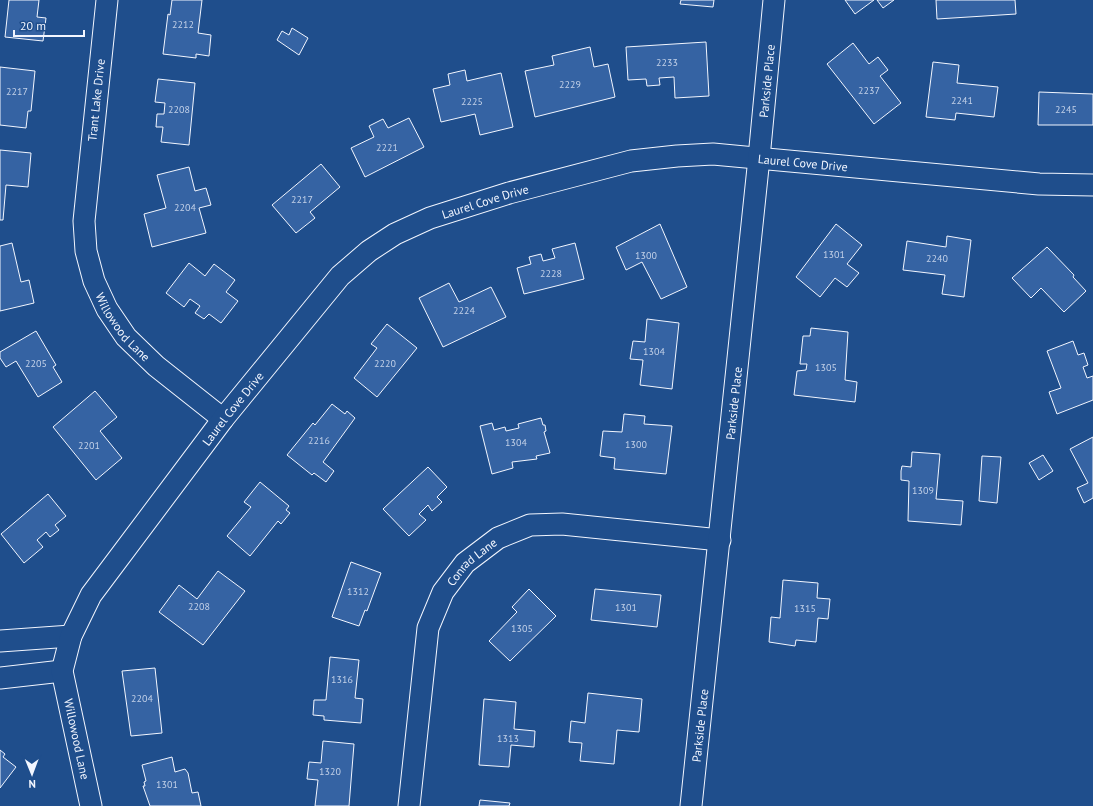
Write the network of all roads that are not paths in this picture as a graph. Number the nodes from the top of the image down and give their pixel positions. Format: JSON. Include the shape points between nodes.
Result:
{"nodes":[{"id":1,"x":106,"y":0,"type":"edge"},
{"id":2,"x":774,"y":0,"type":"edge"},
{"id":3,"x":759,"y":158,"type":"junction"},
{"id":4,"x":1093,"y":185,"type":"edge"},
{"id":5,"x":86,"y":200,"type":"joint"},
{"id":6,"x":223,"y":419,"type":"junction"},
{"id":7,"x":720,"y":540,"type":"junction"},
{"id":8,"x":71,"y":636,"type":"junction"},
{"id":9,"x":0,"y":641,"type":"edge"},
{"id":10,"x":62,"y":672,"type":"junction"},
{"id":11,"x":0,"y":678,"type":"edge"},
{"id":12,"x":91,"y":806,"type":"edge"},
{"id":13,"x":409,"y":806,"type":"edge"},
{"id":14,"x":691,"y":806,"type":"edge"}],
"edges":[{"from":1,"to":5,"type":"street","name":"Trant Lake Drive"},
{"from":2,"to":3,"type":"street","name":"Parkside Place"},
{"from":3,"to":4,"type":"street","name":"Laurel Cove Drive","via":[[1039,184]]},
{"from":3,"to":6,"type":"street","name":"Laurel Cove Drive","via":[[713,154],[631,161],[509,193],[430,218],[395,234],[369,251],[340,276]]},
{"from":3,"to":7,"type":"street","name":"Parkside Place"},
{"from":5,"to":6,"type":"street","name":"Willowood Lane","via":[[86,252],[94,281],[107,309],[126,337],[156,366]]},
{"from":6,"to":8,"type":"street","name":"Laurel Cove Drive","via":[[91,595]]},
{"from":7,"to":13,"type":"street","name":"Conrad Lane","via":[[562,524],[530,525],[498,538],[465,563],[442,592],[428,628]]},
{"from":7,"to":14,"type":"street","name":"Parkside Place"},
{"from":8,"to":9,"type":"street"},
{"from":8,"to":10,"type":"street","name":"Laurel Cove Drive"},
{"from":10,"to":11,"type":"street"},
{"from":10,"to":12,"type":"street","name":"Willowood Lane"}]}
